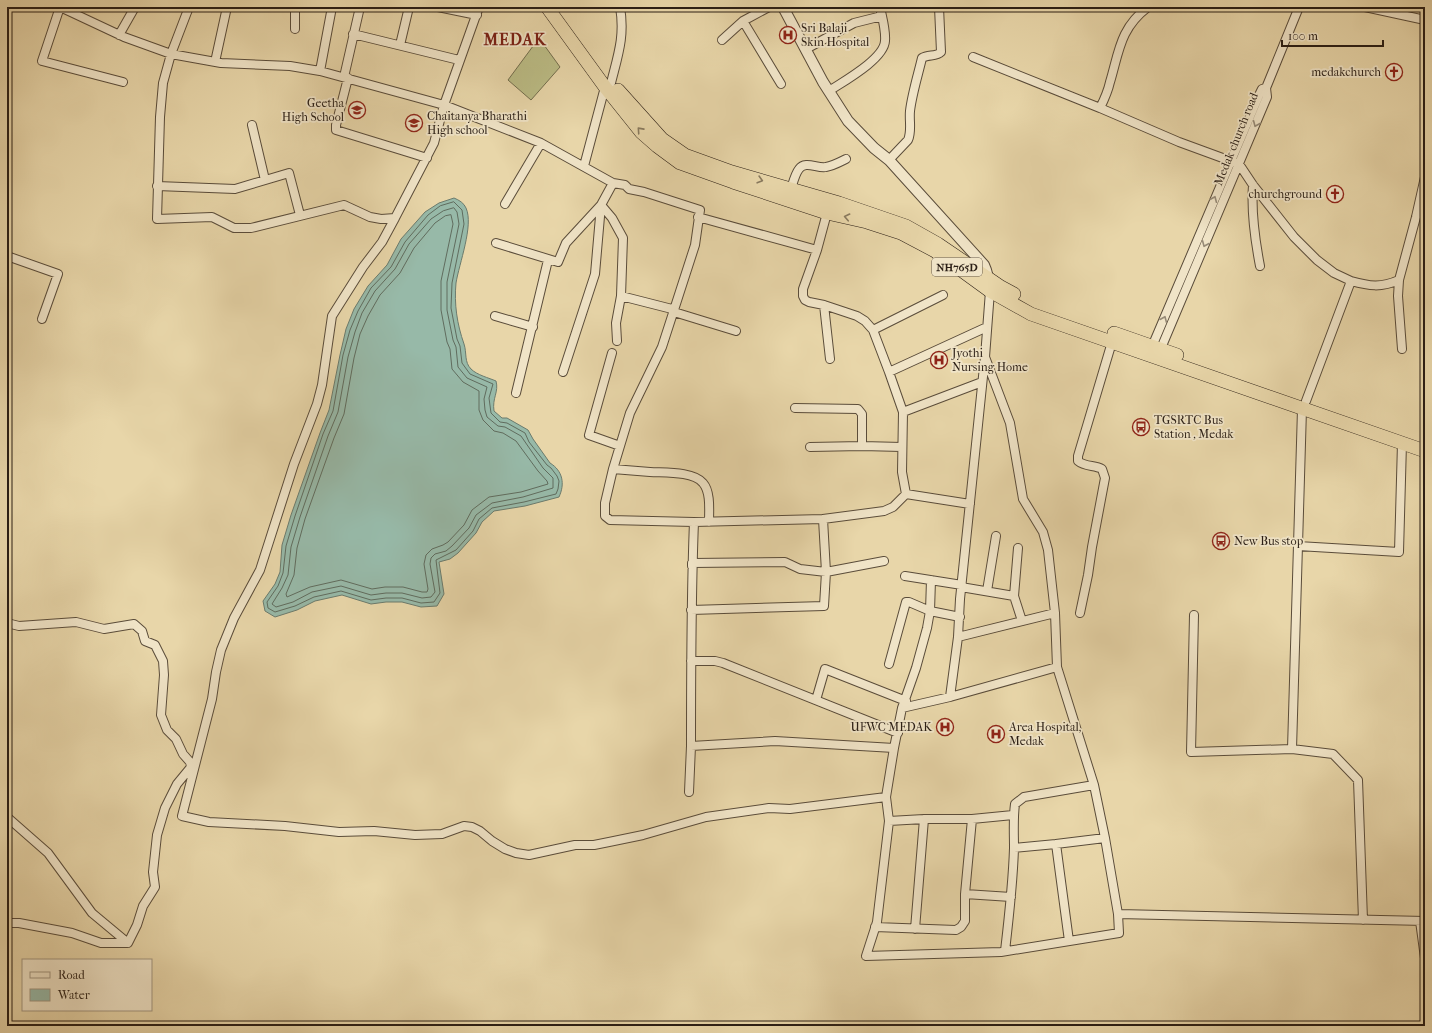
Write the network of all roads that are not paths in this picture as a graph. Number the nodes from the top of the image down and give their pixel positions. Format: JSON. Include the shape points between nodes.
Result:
{"nodes":[{"id":1,"x":60,"y":7,"type":"edge"},
{"id":2,"x":134,"y":7,"type":"edge"},
{"id":3,"x":189,"y":7,"type":"edge"},
{"id":4,"x":227,"y":7,"type":"edge"},
{"id":5,"x":295,"y":7,"type":"edge"},
{"id":6,"x":332,"y":7,"type":"edge"},
{"id":7,"x":360,"y":7,"type":"edge"},
{"id":8,"x":409,"y":7,"type":"edge"},
{"id":9,"x":438,"y":7,"type":"edge"},
{"id":10,"x":547,"y":7,"type":"edge"},
{"id":11,"x":556,"y":7,"type":"edge"},
{"id":12,"x":620,"y":7,"type":"edge"},
{"id":13,"x":769,"y":7,"type":"edge"},
{"id":14,"x":783,"y":7,"type":"edge"},
{"id":15,"x":880,"y":7,"type":"edge"},
{"id":16,"x":938,"y":7,"type":"edge"},
{"id":17,"x":1148,"y":7,"type":"edge"},
{"id":18,"x":1299,"y":7,"type":"edge"},
{"id":19,"x":1365,"y":7,"type":"edge"},
{"id":20,"x":478,"y":11,"type":"edge"},
{"id":21,"x":882,"y":16,"type":"junction"},
{"id":22,"x":743,"y":20,"type":"junction"},
{"id":23,"x":1425,"y":20,"type":"edge"},
{"id":24,"x":295,"y":29,"type":"dead end"},
{"id":25,"x":354,"y":34,"type":"junction"},
{"id":26,"x":119,"y":35,"type":"junction"},
{"id":27,"x":722,"y":40,"type":"dead end"},
{"id":28,"x":400,"y":45,"type":"junction"},
{"id":29,"x":806,"y":49,"type":"junction"},
{"id":30,"x":171,"y":54,"type":"junction"},
{"id":31,"x":973,"y":57,"type":"dead end"},
{"id":32,"x":459,"y":60,"type":"junction"},
{"id":33,"x":216,"y":62,"type":"junction"},
{"id":34,"x":320,"y":71,"type":"junction"},
{"id":35,"x":346,"y":78,"type":"junction"},
{"id":36,"x":123,"y":82,"type":"dead end"},
{"id":37,"x":781,"y":84,"type":"dead end"},
{"id":38,"x":608,"y":85,"type":"junction"},
{"id":39,"x":1266,"y":88,"type":"junction"},
{"id":40,"x":829,"y":91,"type":"junction"},
{"id":41,"x":444,"y":105,"type":"junction"},
{"id":42,"x":1100,"y":108,"type":"junction"},
{"id":43,"x":252,"y":124,"type":"dead end"},
{"id":44,"x":542,"y":143,"type":"junction"},
{"id":45,"x":427,"y":158,"type":"junction"},
{"id":46,"x":846,"y":159,"type":"dead end"},
{"id":47,"x":888,"y":160,"type":"junction"},
{"id":48,"x":1231,"y":160,"type":"junction"},
{"id":49,"x":1239,"y":164,"type":"junction"},
{"id":50,"x":584,"y":166,"type":"junction"},
{"id":51,"x":1425,"y":177,"type":"edge"},
{"id":52,"x":265,"y":180,"type":"junction"},
{"id":53,"x":614,"y":183,"type":"junction"},
{"id":54,"x":1253,"y":185,"type":"junction"},
{"id":55,"x":157,"y":186,"type":"junction"},
{"id":56,"x":791,"y":189,"type":"junction"},
{"id":57,"x":505,"y":204,"type":"dead end"},
{"id":58,"x":602,"y":205,"type":"junction"},
{"id":59,"x":827,"y":213,"type":"junction"},
{"id":60,"x":300,"y":215,"type":"junction"},
{"id":61,"x":698,"y":217,"type":"junction"},
{"id":62,"x":395,"y":218,"type":"junction"},
{"id":63,"x":496,"y":243,"type":"dead end"},
{"id":64,"x":817,"y":250,"type":"junction"},
{"id":65,"x":7,"y":256,"type":"edge"},
{"id":66,"x":548,"y":260,"type":"junction"},
{"id":67,"x":1260,"y":266,"type":"dead end"},
{"id":68,"x":1399,"y":280,"type":"junction"},
{"id":69,"x":1351,"y":281,"type":"junction"},
{"id":70,"x":989,"y":284,"type":"junction"},
{"id":71,"x":943,"y":295,"type":"dead end"},
{"id":72,"x":621,"y":296,"type":"junction"},
{"id":73,"x":824,"y":305,"type":"junction"},
{"id":74,"x":674,"y":312,"type":"junction"},
{"id":75,"x":495,"y":316,"type":"dead end"},
{"id":76,"x":42,"y":319,"type":"dead end"},
{"id":77,"x":532,"y":327,"type":"junction"},
{"id":78,"x":987,"y":327,"type":"junction"},
{"id":79,"x":873,"y":330,"type":"junction"},
{"id":80,"x":736,"y":331,"type":"dead end"},
{"id":81,"x":617,"y":341,"type":"dead end"},
{"id":82,"x":1112,"y":342,"type":"junction"},
{"id":83,"x":1402,"y":349,"type":"dead end"},
{"id":84,"x":1155,"y":352,"type":"junction"},
{"id":85,"x":612,"y":353,"type":"dead end"},
{"id":86,"x":985,"y":357,"type":"junction"},
{"id":87,"x":830,"y":359,"type":"dead end"},
{"id":88,"x":563,"y":372,"type":"dead end"},
{"id":89,"x":889,"y":372,"type":"junction"},
{"id":90,"x":982,"y":382,"type":"junction"},
{"id":91,"x":516,"y":394,"type":"dead end"},
{"id":92,"x":1304,"y":405,"type":"junction"},
{"id":93,"x":795,"y":408,"type":"dead end"},
{"id":94,"x":903,"y":412,"type":"junction"},
{"id":95,"x":1425,"y":441,"type":"edge"},
{"id":96,"x":1402,"y":443,"type":"junction"},
{"id":97,"x":620,"y":446,"type":"junction"},
{"id":98,"x":862,"y":446,"type":"junction"},
{"id":99,"x":810,"y":447,"type":"dead end"},
{"id":100,"x":902,"y":447,"type":"junction"},
{"id":101,"x":1425,"y":450,"type":"edge"},
{"id":102,"x":613,"y":469,"type":"junction"},
{"id":103,"x":906,"y":494,"type":"junction"},
{"id":104,"x":970,"y":504,"type":"junction"},
{"id":105,"x":823,"y":519,"type":"junction"},
{"id":106,"x":694,"y":522,"type":"junction"},
{"id":107,"x":709,"y":522,"type":"junction"},
{"id":108,"x":996,"y":536,"type":"dead end"},
{"id":109,"x":1298,"y":546,"type":"junction"},
{"id":110,"x":1018,"y":548,"type":"dead end"},
{"id":111,"x":884,"y":561,"type":"dead end"},
{"id":112,"x":692,"y":566,"type":"junction"},
{"id":113,"x":826,"y":572,"type":"junction"},
{"id":114,"x":905,"y":576,"type":"dead end"},
{"id":115,"x":931,"y":580,"type":"junction"},
{"id":116,"x":961,"y":586,"type":"junction"},
{"id":117,"x":987,"y":591,"type":"junction"},
{"id":118,"x":1014,"y":596,"type":"junction"},
{"id":119,"x":691,"y":610,"type":"junction"},
{"id":120,"x":930,"y":611,"type":"junction"},
{"id":121,"x":1055,"y":613,"type":"junction"},
{"id":122,"x":1080,"y":613,"type":"dead end"},
{"id":123,"x":1194,"y":615,"type":"dead end"},
{"id":124,"x":960,"y":617,"type":"junction"},
{"id":125,"x":1022,"y":621,"type":"junction"},
{"id":126,"x":7,"y":623,"type":"edge"},
{"id":127,"x":958,"y":637,"type":"junction"},
{"id":128,"x":691,"y":661,"type":"junction"},
{"id":129,"x":889,"y":664,"type":"dead end"},
{"id":130,"x":1057,"y":667,"type":"junction"},
{"id":131,"x":950,"y":697,"type":"junction"},
{"id":132,"x":816,"y":700,"type":"junction"},
{"id":133,"x":904,"y":705,"type":"junction"},
{"id":134,"x":898,"y":733,"type":"junction"},
{"id":135,"x":691,"y":746,"type":"junction"},
{"id":136,"x":894,"y":748,"type":"junction"},
{"id":137,"x":1292,"y":749,"type":"junction"},
{"id":138,"x":1094,"y":785,"type":"junction"},
{"id":139,"x":689,"y":792,"type":"dead end"},
{"id":140,"x":886,"y":797,"type":"junction"},
{"id":141,"x":1013,"y":815,"type":"junction"},
{"id":142,"x":7,"y":817,"type":"edge"},
{"id":143,"x":924,"y":819,"type":"junction"},
{"id":144,"x":972,"y":819,"type":"junction"},
{"id":145,"x":889,"y":821,"type":"junction"},
{"id":146,"x":1106,"y":838,"type":"junction"},
{"id":147,"x":1056,"y":844,"type":"junction"},
{"id":148,"x":1014,"y":848,"type":"junction"},
{"id":149,"x":965,"y":894,"type":"junction"},
{"id":150,"x":1011,"y":897,"type":"junction"},
{"id":151,"x":1118,"y":914,"type":"junction"},
{"id":152,"x":1363,"y":920,"type":"junction"},
{"id":153,"x":1422,"y":921,"type":"edge"},
{"id":154,"x":7,"y":923,"type":"edge"},
{"id":155,"x":875,"y":927,"type":"junction"},
{"id":156,"x":915,"y":929,"type":"junction"},
{"id":157,"x":1069,"y":941,"type":"junction"},
{"id":158,"x":128,"y":943,"type":"junction"},
{"id":159,"x":1005,"y":951,"type":"junction"},
{"id":160,"x":1425,"y":958,"type":"edge"}],
"edges":[{"from":1,"to":26,"type":"street"},
{"from":1,"to":36,"type":"street","via":[[42,61]]},
{"from":2,"to":26,"type":"street"},
{"from":3,"to":30,"type":"street"},
{"from":4,"to":33,"type":"street"},
{"from":5,"to":24,"type":"street"},
{"from":6,"to":34,"type":"street"},
{"from":7,"to":25,"type":"street"},
{"from":8,"to":28,"type":"street"},
{"from":9,"to":20,"type":"street"},
{"from":10,"to":38,"type":"highway","number":"NH765D"},
{"from":11,"to":38,"type":"highway","number":"NH765D"},
{"from":12,"to":38,"type":"street","via":[[622,33]]},
{"from":13,"to":22,"type":"street"},
{"from":14,"to":29,"type":"street"},
{"from":15,"to":21,"type":"street"},
{"from":16,"to":47,"type":"street","via":[[941,52],[922,58],[910,112],[908,140]]},
{"from":17,"to":42,"type":"street","via":[[1138,14],[1123,37],[1110,84]]},
{"from":18,"to":39,"type":"street"},
{"from":19,"to":23,"type":"street"},
{"from":20,"to":32,"type":"street"},
{"from":21,"to":29,"type":"street","via":[[854,23]]},
{"from":21,"to":40,"type":"street","via":[[885,41],[881,53]]},
{"from":22,"to":27,"type":"street"},
{"from":22,"to":37,"type":"street"},
{"from":25,"to":28,"type":"street"},
{"from":25,"to":35,"type":"street"},
{"from":26,"to":30,"type":"street"},
{"from":28,"to":32,"type":"street"},
{"from":29,"to":40,"type":"street"},
{"from":30,"to":33,"type":"street"},
{"from":30,"to":55,"type":"street","via":[[163,83]]},
{"from":31,"to":42,"type":"street"},
{"from":32,"to":41,"type":"street"},
{"from":33,"to":34,"type":"street","via":[[290,66]]},
{"from":34,"to":35,"type":"street"},
{"from":35,"to":41,"type":"street"},
{"from":35,"to":45,"type":"street","via":[[336,130]]},
{"from":38,"to":50,"type":"street"},
{"from":38,"to":56,"type":"highway","number":"NH765D","one_way":true,"via":[[662,139],[685,155]]},
{"from":59,"to":38,"type":"highway","number":"NH765D","one_way":true,"via":[[680,163],[641,132]]},
{"from":39,"to":48,"type":"street","name":"Medak church road","via":[[1260,93]]},
{"from":39,"to":49,"type":"street","name":"Medak church road","one_way":true,"via":[[1268,98]]},
{"from":40,"to":47,"type":"street","via":[[848,120]]},
{"from":41,"to":44,"type":"street"},
{"from":41,"to":45,"type":"street","via":[[434,143]]},
{"from":42,"to":48,"type":"street","via":[[1179,142]]},
{"from":43,"to":52,"type":"street"},
{"from":44,"to":50,"type":"street"},
{"from":44,"to":57,"type":"street"},
{"from":45,"to":62,"type":"street"},
{"from":46,"to":56,"type":"street","via":[[824,168],[803,165],[799,168]]},
{"from":47,"to":70,"type":"street","via":[[984,265]]},
{"from":48,"to":49,"type":"street"},
{"from":84,"to":48,"type":"street","name":"Medak church road","one_way":true},
{"from":49,"to":54,"type":"street"},
{"from":49,"to":84,"type":"street","name":"Medak church road","one_way":true},
{"from":50,"to":53,"type":"street"},
{"from":51,"to":68,"type":"street"},
{"from":52,"to":55,"type":"street","via":[[235,189]]},
{"from":52,"to":60,"type":"street","via":[[289,174]]},
{"from":53,"to":58,"type":"street"},
{"from":53,"to":61,"type":"street","via":[[700,210]]},
{"from":54,"to":67,"type":"street","via":[[1252,203]]},
{"from":54,"to":69,"type":"street","via":[[1294,237],[1317,260],[1334,273]]},
{"from":55,"to":60,"type":"street","via":[[157,219],[212,217],[234,228],[252,228]]},
{"from":56,"to":70,"type":"highway","number":"NH765D","via":[[845,205],[922,233]]},
{"from":58,"to":66,"type":"street","via":[[566,243],[558,262]]},
{"from":58,"to":72,"type":"street","via":[[623,238]]},
{"from":58,"to":88,"type":"street","via":[[595,274]]},
{"from":59,"to":64,"type":"street"},
{"from":70,"to":59,"type":"highway","number":"NH765D","one_way":true,"via":[[935,251],[901,234],[867,222]]},
{"from":60,"to":62,"type":"street","via":[[344,205],[370,217]]},
{"from":61,"to":64,"type":"street"},
{"from":61,"to":74,"type":"street","via":[[696,245]]},
{"from":62,"to":140,"type":"street","via":[[382,242],[332,316],[317,404],[294,464],[260,570],[234,618],[221,650],[212,699],[182,816],[209,822],[415,835],[442,834],[464,826],[480,831],[505,849],[530,855],[575,845],[609,842],[706,817]]},
{"from":63,"to":66,"type":"street"},
{"from":64,"to":73,"type":"street","via":[[803,289],[803,296],[809,302]]},
{"from":65,"to":76,"type":"street","via":[[58,274]]},
{"from":66,"to":77,"type":"street"},
{"from":68,"to":69,"type":"street","via":[[1381,286]]},
{"from":68,"to":83,"type":"street"},
{"from":69,"to":92,"type":"street"},
{"from":70,"to":78,"type":"street"},
{"from":70,"to":82,"type":"highway","number":"NH765D","via":[[1031,314]]},
{"from":70,"to":84,"type":"highway","number":"NH765D","via":[[1001,287],[1035,306]]},
{"from":71,"to":79,"type":"street"},
{"from":72,"to":74,"type":"street","via":[[672,309]]},
{"from":72,"to":81,"type":"street","via":[[616,323]]},
{"from":73,"to":79,"type":"street","via":[[856,316]]},
{"from":73,"to":87,"type":"street"},
{"from":74,"to":80,"type":"street"},
{"from":74,"to":97,"type":"street","via":[[661,351],[630,413]]},
{"from":75,"to":77,"type":"street"},
{"from":77,"to":91,"type":"street"},
{"from":78,"to":86,"type":"street"},
{"from":78,"to":89,"type":"street"},
{"from":79,"to":89,"type":"street"},
{"from":82,"to":84,"type":"highway","number":"NH765D"},
{"from":82,"to":122,"type":"street","via":[[1078,456],[1078,461],[1082,464],[1102,469],[1105,478]]},
{"from":84,"to":92,"type":"highway","number":"NH765D"},
{"from":85,"to":97,"type":"street","via":[[589,435]]},
{"from":86,"to":90,"type":"street"},
{"from":86,"to":121,"type":"street","via":[[1010,423],[1023,499],[1046,540]]},
{"from":89,"to":94,"type":"street"},
{"from":90,"to":94,"type":"street"},
{"from":90,"to":104,"type":"street"},
{"from":92,"to":95,"type":"highway","number":"NH765D"},
{"from":92,"to":96,"type":"highway","number":"NH765D"},
{"from":92,"to":109,"type":"street"},
{"from":93,"to":98,"type":"street","via":[[858,409],[862,414]]},
{"from":94,"to":100,"type":"street"},
{"from":96,"to":101,"type":"highway","number":"NH765D"},
{"from":96,"to":109,"type":"street","via":[[1399,552]]},
{"from":97,"to":102,"type":"street"},
{"from":98,"to":99,"type":"street"},
{"from":98,"to":100,"type":"street"},
{"from":100,"to":103,"type":"street","via":[[902,472]]},
{"from":102,"to":106,"type":"street","via":[[605,502],[606,516],[610,520]]},
{"from":102,"to":107,"type":"street","via":[[679,473],[698,479],[704,484],[707,493]]},
{"from":103,"to":104,"type":"street"},
{"from":103,"to":105,"type":"street","via":[[893,507],[884,511]]},
{"from":104,"to":116,"type":"street"},
{"from":105,"to":107,"type":"street"},
{"from":105,"to":113,"type":"street"},
{"from":106,"to":107,"type":"street"},
{"from":106,"to":112,"type":"street"},
{"from":108,"to":117,"type":"street"},
{"from":109,"to":137,"type":"street"},
{"from":110,"to":118,"type":"street"},
{"from":111,"to":113,"type":"street"},
{"from":112,"to":113,"type":"street","via":[[692,563],[785,562],[800,569]]},
{"from":112,"to":119,"type":"street"},
{"from":113,"to":119,"type":"street","via":[[824,606]]},
{"from":114,"to":115,"type":"street"},
{"from":115,"to":116,"type":"street"},
{"from":115,"to":120,"type":"street"},
{"from":116,"to":117,"type":"street"},
{"from":116,"to":124,"type":"street"},
{"from":117,"to":118,"type":"street"},
{"from":118,"to":125,"type":"street"},
{"from":119,"to":128,"type":"street"},
{"from":120,"to":124,"type":"street"},
{"from":120,"to":129,"type":"street","via":[[906,602]]},
{"from":120,"to":133,"type":"street"},
{"from":121,"to":125,"type":"street"},
{"from":121,"to":130,"type":"street"},
{"from":123,"to":137,"type":"street","via":[[1191,752]]},
{"from":124,"to":127,"type":"street"},
{"from":125,"to":127,"type":"street"},
{"from":126,"to":158,"type":"street","via":[[19,626],[76,622],[104,629],[134,624],[142,631],[146,641],[155,645],[163,661],[161,715],[167,730],[176,738],[191,767],[177,784],[165,808],[157,835],[153,872],[155,887],[143,906]]},
{"from":127,"to":131,"type":"street"},
{"from":128,"to":132,"type":"street","via":[[723,663]]},
{"from":128,"to":135,"type":"street"},
{"from":130,"to":131,"type":"street"},
{"from":130,"to":138,"type":"street"},
{"from":131,"to":133,"type":"street"},
{"from":132,"to":133,"type":"street","via":[[825,668]]},
{"from":132,"to":134,"type":"street"},
{"from":133,"to":134,"type":"street"},
{"from":134,"to":136,"type":"street"},
{"from":135,"to":136,"type":"street","via":[[775,741]]},
{"from":135,"to":139,"type":"street"},
{"from":136,"to":140,"type":"street"},
{"from":137,"to":152,"type":"street","via":[[1333,754],[1358,780]]},
{"from":138,"to":141,"type":"street","via":[[1024,797],[1015,804]]},
{"from":138,"to":146,"type":"street"},
{"from":140,"to":145,"type":"street"},
{"from":141,"to":144,"type":"street"},
{"from":141,"to":148,"type":"street"},
{"from":142,"to":158,"type":"street","via":[[48,853],[92,913]]},
{"from":143,"to":144,"type":"street"},
{"from":143,"to":145,"type":"street"},
{"from":143,"to":156,"type":"street"},
{"from":144,"to":149,"type":"street"},
{"from":145,"to":155,"type":"street"},
{"from":146,"to":147,"type":"street"},
{"from":146,"to":151,"type":"street"},
{"from":147,"to":148,"type":"street"},
{"from":147,"to":157,"type":"street"},
{"from":148,"to":150,"type":"street"},
{"from":149,"to":150,"type":"street"},
{"from":149,"to":156,"type":"street","via":[[965,921],[961,927],[956,930]]},
{"from":150,"to":159,"type":"street"},
{"from":151,"to":152,"type":"street"},
{"from":151,"to":157,"type":"street","via":[[1119,933]]},
{"from":152,"to":153,"type":"street"},
{"from":153,"to":160,"type":"street"},
{"from":154,"to":158,"type":"street","via":[[18,922],[101,942]]},
{"from":155,"to":156,"type":"street"},
{"from":155,"to":159,"type":"street","via":[[866,956]]},
{"from":157,"to":159,"type":"street"}]}
